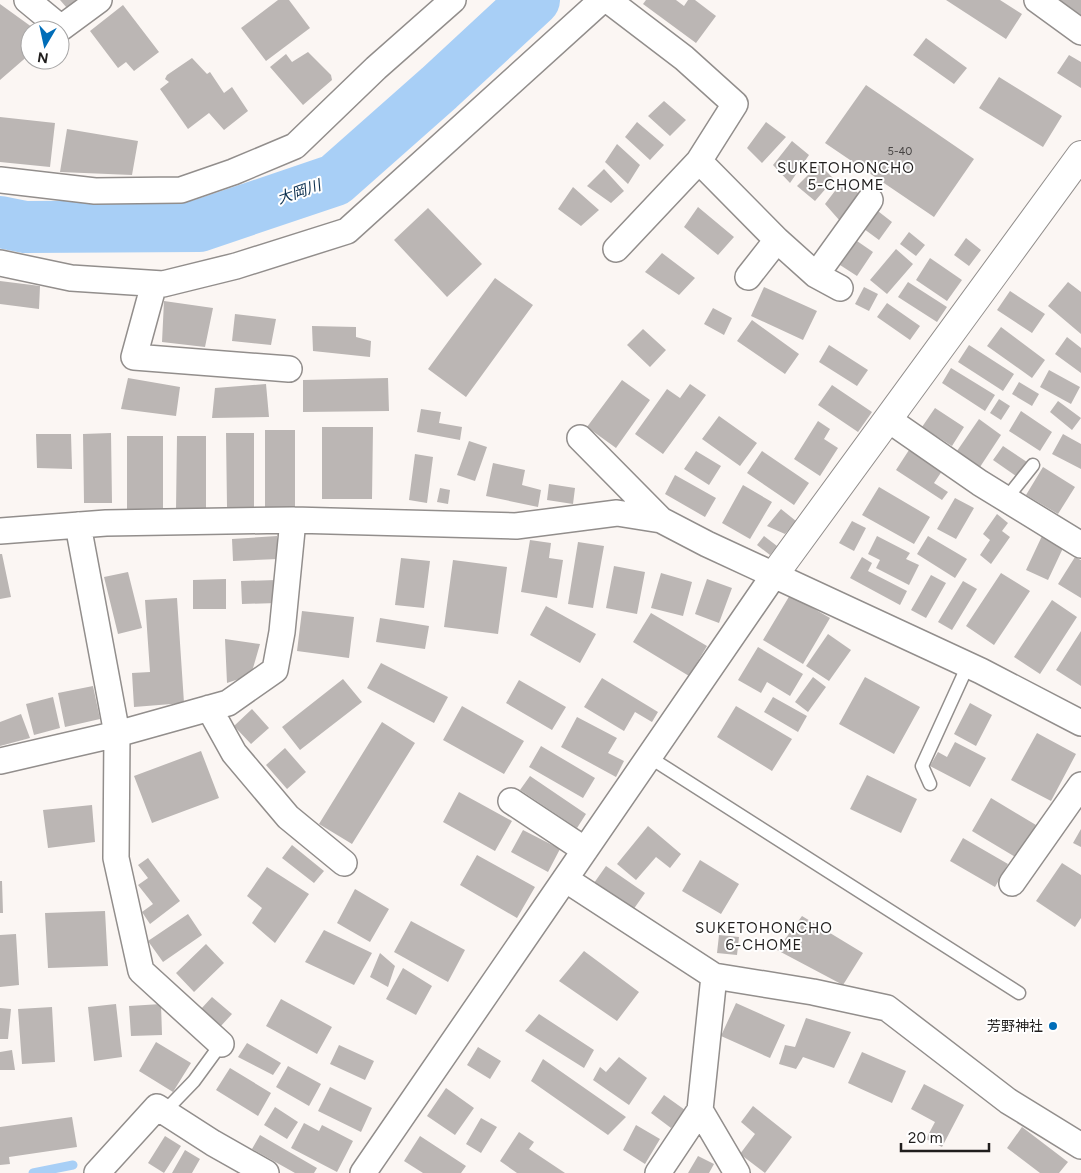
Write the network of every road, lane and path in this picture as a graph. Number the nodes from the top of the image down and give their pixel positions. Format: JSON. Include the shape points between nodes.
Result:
{"nodes":[{"id":1,"x":27,"y":0,"type":"edge"},
{"id":2,"x":99,"y":0,"type":"edge"},
{"id":3,"x":453,"y":0,"type":"edge"},
{"id":4,"x":602,"y":0,"type":"edge"},
{"id":5,"x":608,"y":0,"type":"edge"},
{"id":6,"x":1037,"y":0,"type":"edge"},
{"id":7,"x":1081,"y":32,"type":"edge"},
{"id":8,"x":1081,"y":155,"type":"edge"},
{"id":9,"x":699,"y":161,"type":"junction"},
{"id":10,"x":0,"y":180,"type":"edge"},
{"id":11,"x":870,"y":200,"type":"dead end"},
{"id":12,"x":777,"y":240,"type":"junction"},
{"id":13,"x":616,"y":249,"type":"dead end"},
{"id":14,"x":0,"y":263,"type":"edge"},
{"id":15,"x":816,"y":275,"type":"junction"},
{"id":16,"x":748,"y":277,"type":"dead end"},
{"id":17,"x":154,"y":284,"type":"junction"},
{"id":18,"x":840,"y":288,"type":"dead end"},
{"id":19,"x":289,"y":369,"type":"dead end"},
{"id":20,"x":889,"y":420,"type":"junction"},
{"id":21,"x":580,"y":438,"type":"dead end"},
{"id":22,"x":1034,"y":465,"type":"dead end"},
{"id":23,"x":1006,"y":499,"type":"junction"},
{"id":24,"x":293,"y":520,"type":"junction"},
{"id":25,"x":661,"y":520,"type":"junction"},
{"id":26,"x":78,"y":525,"type":"junction"},
{"id":27,"x":0,"y":531,"type":"edge"},
{"id":28,"x":1081,"y":545,"type":"edge"},
{"id":29,"x":774,"y":575,"type":"junction"},
{"id":30,"x":968,"y":665,"type":"junction"},
{"id":31,"x":209,"y":708,"type":"junction"},
{"id":32,"x":1081,"y":723,"type":"edge"},
{"id":33,"x":116,"y":734,"type":"junction"},
{"id":34,"x":650,"y":757,"type":"junction"},
{"id":35,"x":0,"y":761,"type":"edge"},
{"id":36,"x":930,"y":784,"type":"dead end"},
{"id":37,"x":1081,"y":785,"type":"edge"},
{"id":38,"x":511,"y":801,"type":"dead end"},
{"id":39,"x":585,"y":850,"type":"junction"},
{"id":40,"x":344,"y":863,"type":"dead end"},
{"id":41,"x":565,"y":880,"type":"junction"},
{"id":42,"x":1012,"y":883,"type":"dead end"},
{"id":43,"x":714,"y":976,"type":"junction"},
{"id":44,"x":1019,"y":993,"type":"dead end"},
{"id":45,"x":221,"y":1044,"type":"joint"},
{"id":46,"x":700,"y":1110,"type":"junction"},
{"id":47,"x":165,"y":1111,"type":"junction"},
{"id":48,"x":1081,"y":1146,"type":"edge"},
{"id":49,"x":97,"y":1173,"type":"edge"},
{"id":50,"x":266,"y":1173,"type":"edge"},
{"id":51,"x":363,"y":1173,"type":"edge"},
{"id":52,"x":658,"y":1173,"type":"edge"},
{"id":53,"x":737,"y":1173,"type":"edge"}],
"edges":[{"from":1,"to":2,"type":"street","via":[[61,28]]},
{"from":3,"to":10,"type":"street","via":[[295,146],[233,172],[181,190],[95,191]]},
{"from":4,"to":17,"type":"street","via":[[347,231],[236,266]]},
{"from":5,"to":9,"type":"street","via":[[684,58],[735,104]]},
{"from":6,"to":7,"type":"street"},
{"from":8,"to":20,"type":"street"},
{"from":9,"to":12,"type":"street"},
{"from":9,"to":13,"type":"street"},
{"from":11,"to":15,"type":"street"},
{"from":12,"to":15,"type":"street"},
{"from":12,"to":16,"type":"street"},
{"from":14,"to":17,"type":"street","via":[[71,278]]},
{"from":15,"to":18,"type":"street"},
{"from":17,"to":19,"type":"street","via":[[134,357]]},
{"from":20,"to":23,"type":"street"},
{"from":20,"to":29,"type":"street"},
{"from":21,"to":25,"type":"street"},
{"from":22,"to":23,"type":"lane"},
{"from":23,"to":28,"type":"street"},
{"from":24,"to":25,"type":"street","via":[[516,526],[617,513]]},
{"from":24,"to":26,"type":"street"},
{"from":24,"to":31,"type":"street","via":[[275,670],[228,703]]},
{"from":25,"to":29,"type":"street"},
{"from":26,"to":27,"type":"street"},
{"from":26,"to":33,"type":"street"},
{"from":29,"to":30,"type":"street"},
{"from":29,"to":34,"type":"street"},
{"from":30,"to":32,"type":"street"},
{"from":30,"to":36,"type":"lane","via":[[922,766]]},
{"from":31,"to":33,"type":"street"},
{"from":31,"to":40,"type":"street","via":[[234,753],[288,818]]},
{"from":33,"to":35,"type":"street"},
{"from":33,"to":45,"type":"street","via":[[116,858],[141,971]]},
{"from":34,"to":39,"type":"street"},
{"from":34,"to":44,"type":"lane"},
{"from":37,"to":42,"type":"street"},
{"from":38,"to":39,"type":"street"},
{"from":39,"to":41,"type":"street"},
{"from":41,"to":43,"type":"street"},
{"from":41,"to":51,"type":"street"},
{"from":43,"to":46,"type":"street"},
{"from":43,"to":48,"type":"street","via":[[887,1008],[1008,1101]]},
{"from":45,"to":47,"type":"lane","via":[[194,1081]]},
{"from":46,"to":52,"type":"street"},
{"from":46,"to":53,"type":"street"},
{"from":47,"to":49,"type":"street","via":[[158,1107]]},
{"from":47,"to":50,"type":"street","via":[[213,1144]]}]}
